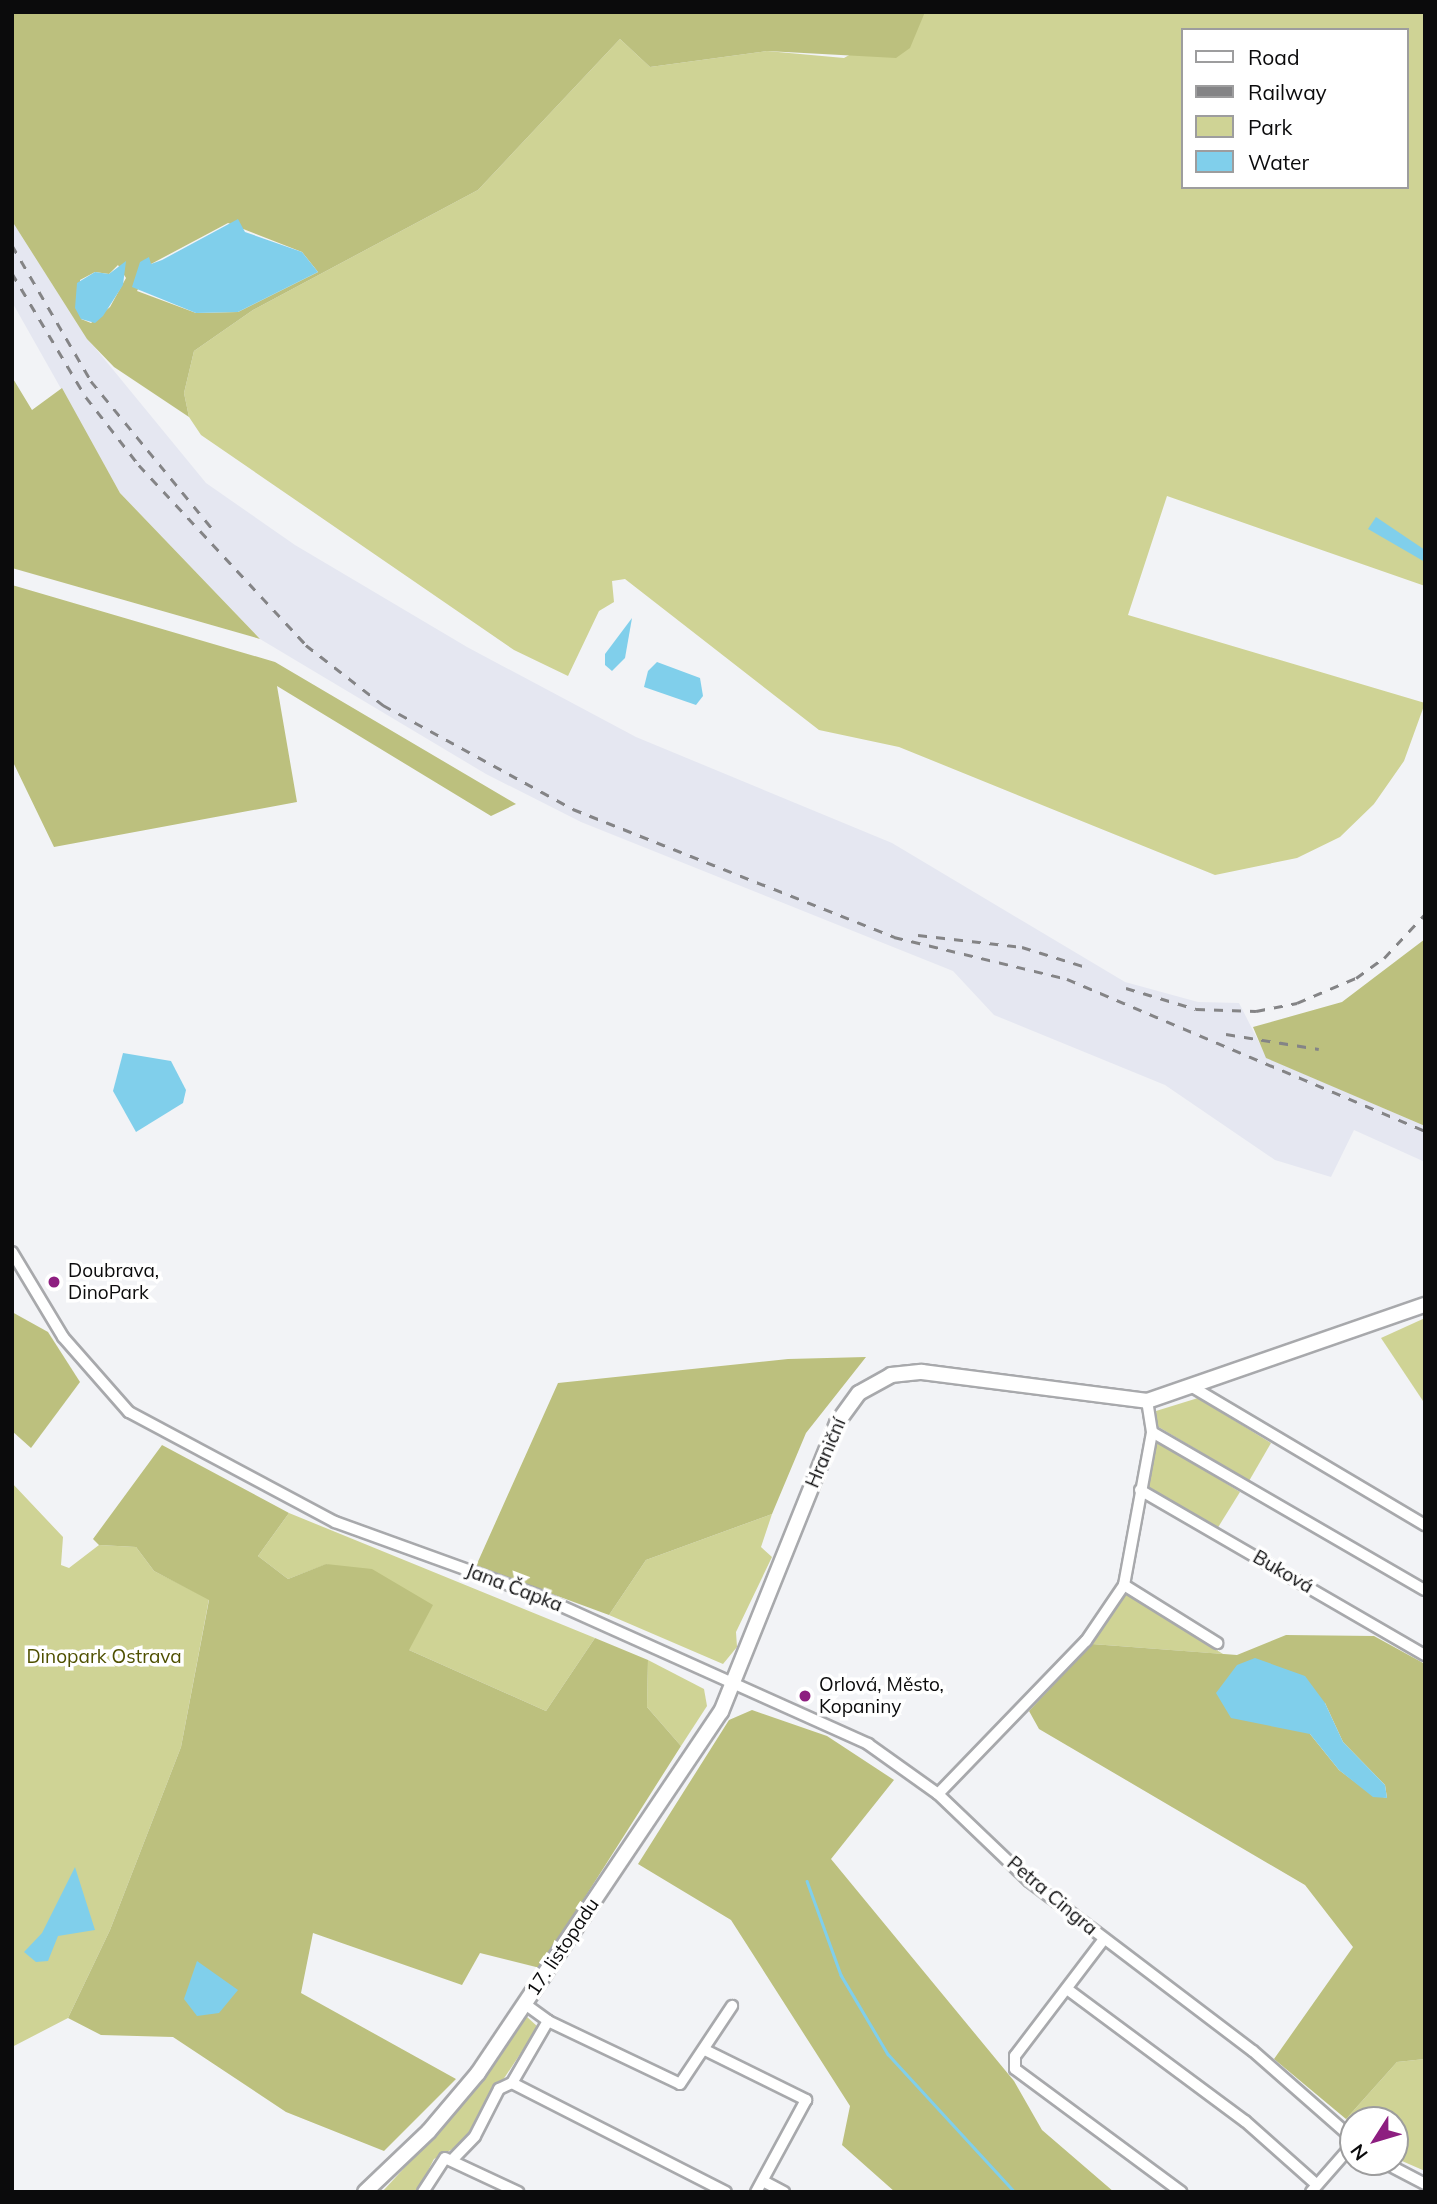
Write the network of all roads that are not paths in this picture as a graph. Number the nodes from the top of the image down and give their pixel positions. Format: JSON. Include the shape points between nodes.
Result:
{"nodes":[{"id":1,"x":12,"y":1252,"type":"edge"},
{"id":2,"x":1425,"y":1305,"type":"edge"},
{"id":3,"x":1194,"y":1388,"type":"junction"},
{"id":4,"x":1147,"y":1401,"type":"junction"},
{"id":5,"x":1152,"y":1432,"type":"junction"},
{"id":6,"x":1140,"y":1490,"type":"junction"},
{"id":7,"x":1425,"y":1525,"type":"edge"},
{"id":8,"x":1124,"y":1585,"type":"junction"},
{"id":9,"x":1425,"y":1590,"type":"edge"},
{"id":10,"x":1217,"y":1643,"type":"dead end"},
{"id":11,"x":1425,"y":1654,"type":"edge"},
{"id":12,"x":735,"y":1681,"type":"junction"},
{"id":13,"x":938,"y":1794,"type":"junction"},
{"id":14,"x":1104,"y":1939,"type":"junction"},
{"id":15,"x":1067,"y":1989,"type":"junction"},
{"id":16,"x":524,"y":2004,"type":"junction"},
{"id":17,"x":732,"y":2006,"type":"dead end"},
{"id":18,"x":548,"y":2021,"type":"junction"},
{"id":19,"x":705,"y":2050,"type":"junction"},
{"id":20,"x":512,"y":2083,"type":"junction"},
{"id":21,"x":1339,"y":2128,"type":"edge"},
{"id":22,"x":454,"y":2158,"type":"junction"},
{"id":23,"x":1339,"y":2158,"type":"edge"},
{"id":24,"x":1409,"y":2176,"type":"edge"},
{"id":25,"x":763,"y":2181,"type":"junction"},
{"id":26,"x":1425,"y":2184,"type":"edge"},
{"id":27,"x":1314,"y":2188,"type":"edge"},
{"id":28,"x":365,"y":2192,"type":"edge"},
{"id":29,"x":423,"y":2192,"type":"edge"},
{"id":30,"x":518,"y":2192,"type":"edge"},
{"id":31,"x":726,"y":2192,"type":"edge"},
{"id":32,"x":756,"y":2192,"type":"edge"},
{"id":33,"x":784,"y":2192,"type":"edge"},
{"id":34,"x":1181,"y":2192,"type":"edge"}],
"edges":[{"from":1,"to":12,"type":"street","name":"Jana Čapka","via":[[64,1337],[129,1412],[335,1522],[539,1596]]},
{"from":2,"to":3,"type":"main road","name":"Hraniční"},
{"from":3,"to":4,"type":"main road","name":"Hraniční"},
{"from":3,"to":7,"type":"street"},
{"from":4,"to":5,"type":"street"},
{"from":4,"to":12,"type":"main road","name":"Hraniční","via":[[922,1372],[891,1375],[868,1386],[837,1423]]},
{"from":5,"to":6,"type":"street"},
{"from":5,"to":9,"type":"street"},
{"from":6,"to":8,"type":"street"},
{"from":6,"to":11,"type":"street","name":"Buková"},
{"from":8,"to":10,"type":"street"},
{"from":8,"to":13,"type":"street","via":[[1086,1641]]},
{"from":12,"to":13,"type":"street","name":"Petra Cingra","via":[[868,1744]]},
{"from":12,"to":16,"type":"main road","name":"17. listopadu","via":[[721,1712]]},
{"from":13,"to":14,"type":"street","name":"Petra Cingra","via":[[1029,1881]]},
{"from":14,"to":15,"type":"street"},
{"from":14,"to":21,"type":"street","name":"Petra Cingra","via":[[1254,2051]]},
{"from":15,"to":27,"type":"street","via":[[1245,2121]]},
{"from":15,"to":34,"type":"street","via":[[1015,2056],[1015,2069]]},
{"from":16,"to":18,"type":"street"},
{"from":16,"to":28,"type":"main road","name":"17. listopadu","via":[[454,2103]]},
{"from":17,"to":19,"type":"street"},
{"from":18,"to":19,"type":"street","via":[[671,2083],[680,2084]]},
{"from":18,"to":20,"type":"street"},
{"from":19,"to":25,"type":"street","via":[[806,2100]]},
{"from":20,"to":22,"type":"street","via":[[499,2089],[475,2136]]},
{"from":20,"to":31,"type":"street"},
{"from":22,"to":29,"type":"street","via":[[437,2165]]},
{"from":22,"to":30,"type":"street"},
{"from":23,"to":27,"type":"street"},
{"from":24,"to":26,"type":"street"},
{"from":25,"to":32,"type":"street"},
{"from":25,"to":33,"type":"street"}]}
